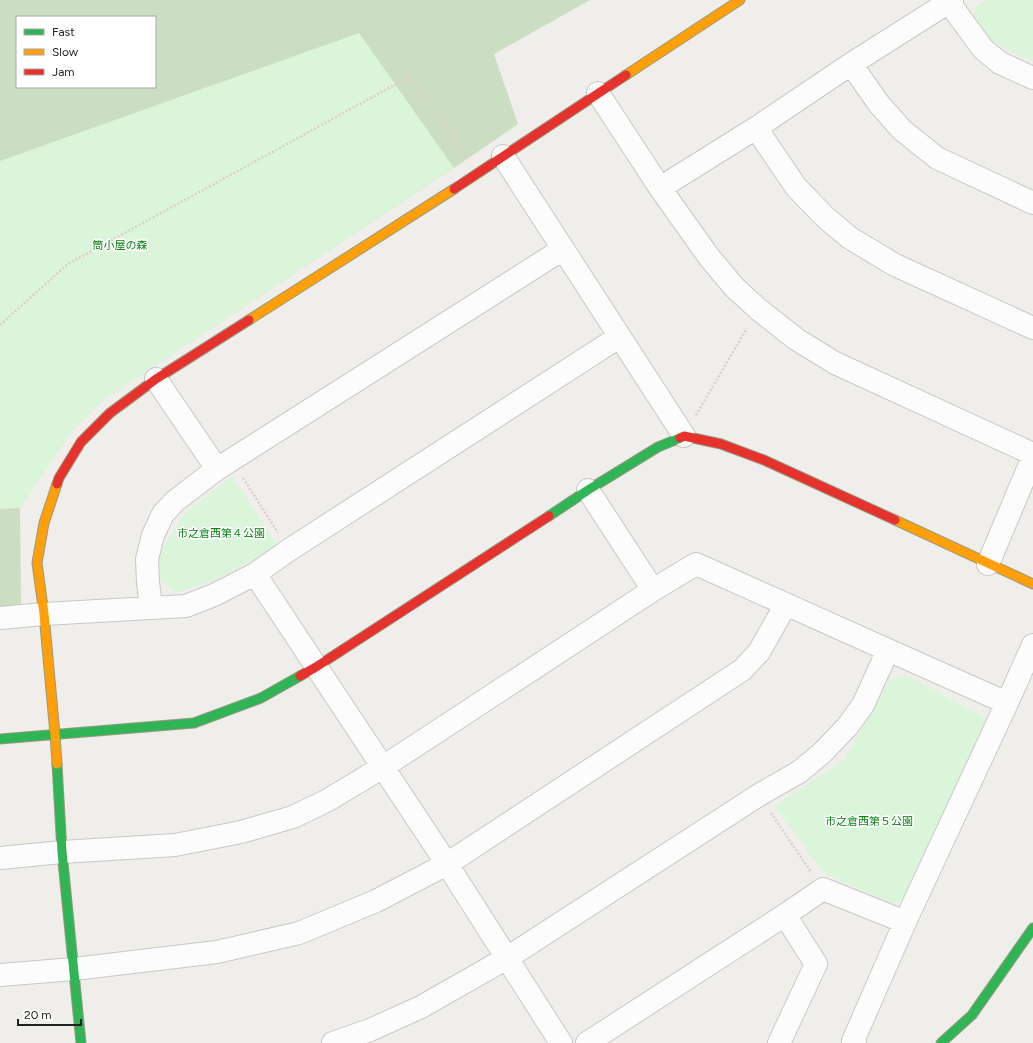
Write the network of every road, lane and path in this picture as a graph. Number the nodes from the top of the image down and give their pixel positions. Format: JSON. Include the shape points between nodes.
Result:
{"nodes":[{"id":1,"x":740,"y":0,"type":"edge"},
{"id":2,"x":949,"y":1,"type":"edge"},
{"id":3,"x":851,"y":64,"type":"junction"},
{"id":4,"x":1033,"y":78,"type":"edge"},
{"id":5,"x":598,"y":93,"type":"junction"},
{"id":6,"x":756,"y":128,"type":"junction"},
{"id":7,"x":503,"y":156,"type":"junction"},
{"id":8,"x":478,"y":173,"type":"junction"},
{"id":9,"x":660,"y":188,"type":"junction"},
{"id":10,"x":1033,"y":203,"type":"edge"},
{"id":11,"x":563,"y":249,"type":"junction"},
{"id":12,"x":758,"y":309,"type":"junction"},
{"id":13,"x":0,"y":325,"type":"edge"},
{"id":14,"x":1033,"y":328,"type":"edge"},
{"id":15,"x":619,"y":337,"type":"junction"},
{"id":16,"x":156,"y":379,"type":"junction"},
{"id":17,"x":684,"y":436,"type":"junction"},
{"id":18,"x":1033,"y":455,"type":"edge"},
{"id":19,"x":224,"y":465,"type":"junction"},
{"id":20,"x":588,"y":490,"type":"junction"},
{"id":21,"x":289,"y":550,"type":"junction"},
{"id":22,"x":988,"y":564,"type":"junction"},
{"id":23,"x":255,"y":574,"type":"junction"},
{"id":24,"x":1033,"y":584,"type":"edge"},
{"id":25,"x":653,"y":590,"type":"junction"},
{"id":26,"x":786,"y":604,"type":"junction"},
{"id":27,"x":151,"y":607,"type":"junction"},
{"id":28,"x":44,"y":614,"type":"junction"},
{"id":29,"x":0,"y":618,"type":"edge"},
{"id":30,"x":1033,"y":645,"type":"edge"},
{"id":31,"x":888,"y":650,"type":"junction"},
{"id":32,"x":316,"y":667,"type":"junction"},
{"id":33,"x":1007,"y":703,"type":"junction"},
{"id":34,"x":55,"y":734,"type":"junction"},
{"id":35,"x":0,"y":739,"type":"edge"},
{"id":36,"x":383,"y":767,"type":"junction"},
{"id":37,"x":759,"y":794,"type":"junction"},
{"id":38,"x":62,"y":852,"type":"junction"},
{"id":39,"x":0,"y":858,"type":"edge"},
{"id":40,"x":447,"y":864,"type":"junction"},
{"id":41,"x":823,"y":889,"type":"junction"},
{"id":42,"x":785,"y":915,"type":"junction"},
{"id":43,"x":905,"y":922,"type":"junction"},
{"id":44,"x":1033,"y":928,"type":"edge"},
{"id":45,"x":507,"y":958,"type":"junction"},
{"id":46,"x":74,"y":969,"type":"junction"},
{"id":47,"x":0,"y":975,"type":"edge"},
{"id":48,"x":81,"y":1043,"type":"edge"},
{"id":49,"x":333,"y":1043,"type":"edge"},
{"id":50,"x":561,"y":1043,"type":"edge"},
{"id":51,"x":587,"y":1043,"type":"edge"},
{"id":52,"x":779,"y":1043,"type":"edge"},
{"id":53,"x":855,"y":1043,"type":"edge"},
{"id":54,"x":940,"y":1043,"type":"edge"}],
"edges":[{"from":1,"to":5,"type":"street"},
{"from":2,"to":3,"type":"street"},
{"from":2,"to":4,"type":"street","via":[[983,49],[1000,63]]},
{"from":3,"to":6,"type":"street"},
{"from":3,"to":10,"type":"street","via":[[878,104],[902,130],[937,158]]},
{"from":5,"to":7,"type":"street"},
{"from":5,"to":9,"type":"street"},
{"from":6,"to":9,"type":"street"},
{"from":6,"to":14,"type":"street","via":[[796,187],[850,238],[896,265]]},
{"from":7,"to":8,"type":"street"},
{"from":7,"to":11,"type":"street"},
{"from":8,"to":13,"type":"path","via":[[409,77],[68,264]]},
{"from":8,"to":16,"type":"street"},
{"from":9,"to":12,"type":"street","via":[[709,258],[735,288]]},
{"from":11,"to":15,"type":"street"},
{"from":11,"to":19,"type":"street"},
{"from":12,"to":17,"type":"path"},
{"from":12,"to":18,"type":"street","via":[[796,339],[835,363]]},
{"from":15,"to":17,"type":"street"},
{"from":15,"to":21,"type":"street"},
{"from":16,"to":19,"type":"street"},
{"from":16,"to":28,"type":"street","via":[[110,413],[81,442],[59,478],[44,523],[37,564]]},
{"from":17,"to":20,"type":"street","via":[[658,447]]},
{"from":17,"to":22,"type":"street","via":[[721,444],[764,460]]},
{"from":18,"to":22,"type":"street"},
{"from":19,"to":21,"type":"path"},
{"from":19,"to":27,"type":"street","via":[[175,501],[163,514],[153,535],[147,559]]},
{"from":20,"to":25,"type":"street"},
{"from":20,"to":32,"type":"street"},
{"from":21,"to":23,"type":"street"},
{"from":22,"to":24,"type":"street"},
{"from":23,"to":27,"type":"street","via":[[186,606]]},
{"from":23,"to":32,"type":"street"},
{"from":25,"to":26,"type":"street","via":[[696,564]]},
{"from":25,"to":36,"type":"street"},
{"from":26,"to":31,"type":"street"},
{"from":26,"to":40,"type":"street","via":[[759,652],[742,670]]},
{"from":27,"to":28,"type":"street"},
{"from":28,"to":29,"type":"street"},
{"from":28,"to":34,"type":"street"},
{"from":30,"to":33,"type":"street"},
{"from":31,"to":33,"type":"street"},
{"from":31,"to":37,"type":"street","via":[[863,705],[847,727],[799,772]]},
{"from":32,"to":34,"type":"street","via":[[261,698],[194,722]]},
{"from":32,"to":36,"type":"street"},
{"from":33,"to":43,"type":"street"},
{"from":34,"to":35,"type":"street"},
{"from":34,"to":38,"type":"street"},
{"from":36,"to":38,"type":"street","via":[[328,800],[293,817],[241,832],[175,845]]},
{"from":36,"to":40,"type":"street"},
{"from":37,"to":41,"type":"path"},
{"from":37,"to":45,"type":"street"},
{"from":38,"to":39,"type":"street"},
{"from":38,"to":46,"type":"street"},
{"from":40,"to":45,"type":"street"},
{"from":40,"to":46,"type":"street","via":[[376,901],[299,933],[216,952]]},
{"from":41,"to":42,"type":"street"},
{"from":41,"to":43,"type":"street"},
{"from":42,"to":51,"type":"street"},
{"from":42,"to":52,"type":"street","via":[[816,964]]},
{"from":43,"to":53,"type":"street","via":[[853,1041]]},
{"from":44,"to":54,"type":"street","via":[[972,1015]]},
{"from":45,"to":49,"type":"street","via":[[421,1007]]},
{"from":45,"to":50,"type":"street"},
{"from":46,"to":47,"type":"street"},
{"from":46,"to":48,"type":"street"}]}
